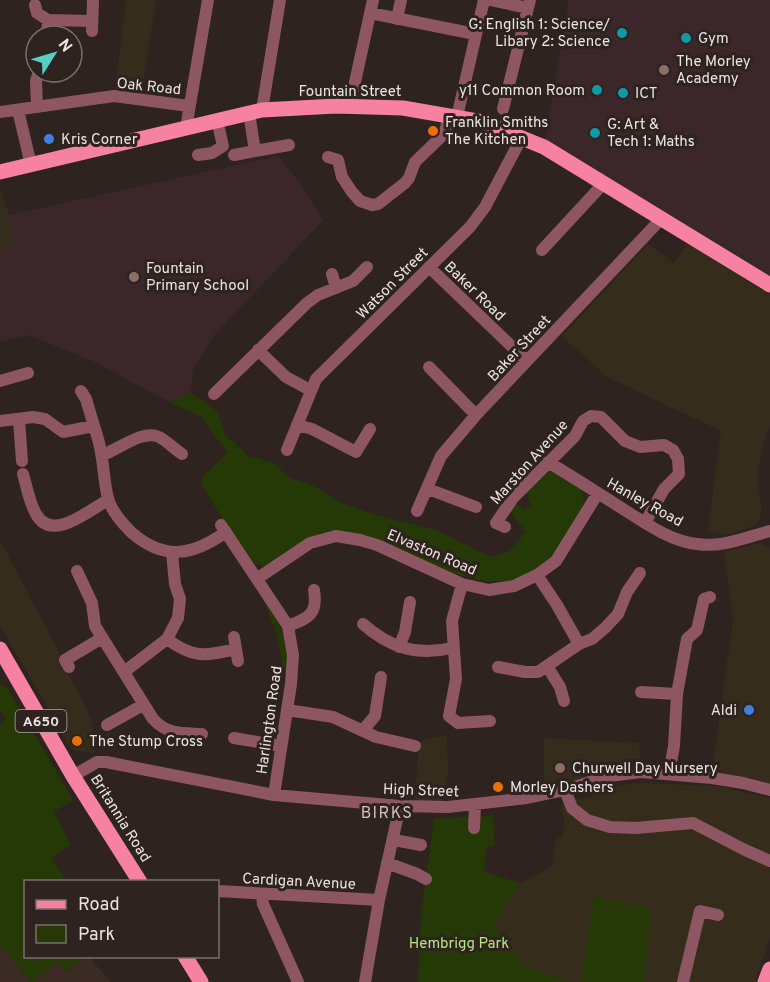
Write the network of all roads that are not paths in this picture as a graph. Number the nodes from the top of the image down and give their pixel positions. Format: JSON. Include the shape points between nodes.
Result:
{"nodes":[{"id":1,"x":93,"y":0,"type":"edge"},
{"id":2,"x":208,"y":0,"type":"edge"},
{"id":3,"x":280,"y":0,"type":"edge"},
{"id":4,"x":373,"y":0,"type":"edge"},
{"id":5,"x":401,"y":0,"type":"edge"},
{"id":6,"x":484,"y":0,"type":"edge"},
{"id":7,"x":490,"y":0,"type":"edge"},
{"id":8,"x":35,"y":4,"type":"dead end"},
{"id":9,"x":529,"y":4,"type":"edge"},
{"id":10,"x":370,"y":13,"type":"junction"},
{"id":11,"x":397,"y":19,"type":"junction"},
{"id":12,"x":48,"y":20,"type":"junction"},
{"id":13,"x":48,"y":24,"type":"edge"},
{"id":14,"x":475,"y":34,"type":"junction"},
{"id":15,"x":36,"y":84,"type":"edge"},
{"id":16,"x":350,"y":105,"type":"junction"},
{"id":17,"x":189,"y":106,"type":"junction"},
{"id":18,"x":37,"y":107,"type":"junction"},
{"id":19,"x":503,"y":109,"type":"dead end"},
{"id":20,"x":18,"y":110,"type":"junction"},
{"id":21,"x":0,"y":112,"type":"edge"},
{"id":22,"x":256,"y":112,"type":"junction"},
{"id":23,"x":453,"y":116,"type":"junction"},
{"id":24,"x":217,"y":120,"type":"junction"},
{"id":25,"x":186,"y":128,"type":"junction"},
{"id":26,"x":522,"y":137,"type":"junction"},
{"id":27,"x":289,"y":145,"type":"dead end"},
{"id":28,"x":255,"y":150,"type":"junction"},
{"id":29,"x":198,"y":154,"type":"dead end"},
{"id":30,"x":234,"y":154,"type":"dead end"},
{"id":31,"x":328,"y":158,"type":"dead end"},
{"id":32,"x":31,"y":165,"type":"junction"},
{"id":33,"x":0,"y":172,"type":"edge"},
{"id":34,"x":604,"y":183,"type":"junction"},
{"id":35,"x":662,"y":218,"type":"junction"},
{"id":36,"x":542,"y":250,"type":"dead end"},
{"id":37,"x":367,"y":267,"type":"dead end"},
{"id":38,"x":429,"y":267,"type":"junction"},
{"id":39,"x":332,"y":274,"type":"dead end"},
{"id":40,"x":770,"y":285,"type":"edge"},
{"id":41,"x":336,"y":288,"type":"junction"},
{"id":42,"x":258,"y":350,"type":"junction"},
{"id":43,"x":527,"y":361,"type":"junction"},
{"id":44,"x":429,"y":367,"type":"dead end"},
{"id":45,"x":28,"y":373,"type":"dead end"},
{"id":46,"x":0,"y":381,"type":"edge"},
{"id":47,"x":310,"y":390,"type":"junction"},
{"id":48,"x":81,"y":391,"type":"dead end"},
{"id":49,"x":214,"y":394,"type":"dead end"},
{"id":50,"x":476,"y":415,"type":"junction"},
{"id":51,"x":19,"y":420,"type":"junction"},
{"id":52,"x":0,"y":421,"type":"edge"},
{"id":53,"x":297,"y":425,"type":"junction"},
{"id":54,"x":94,"y":426,"type":"junction"},
{"id":55,"x":370,"y":429,"type":"dead end"},
{"id":56,"x":287,"y":450,"type":"dead end"},
{"id":57,"x":182,"y":454,"type":"dead end"},
{"id":58,"x":102,"y":455,"type":"junction"},
{"id":59,"x":22,"y":461,"type":"dead end"},
{"id":60,"x":548,"y":462,"type":"junction"},
{"id":61,"x":23,"y":474,"type":"dead end"},
{"id":62,"x":428,"y":489,"type":"junction"},
{"id":63,"x":598,"y":494,"type":"junction"},
{"id":64,"x":108,"y":500,"type":"junction"},
{"id":65,"x":476,"y":507,"type":"dead end"},
{"id":66,"x":417,"y":511,"type":"dead end"},
{"id":67,"x":645,"y":523,"type":"junction"},
{"id":68,"x":505,"y":527,"type":"dead end"},
{"id":69,"x":770,"y":531,"type":"edge"},
{"id":70,"x":172,"y":553,"type":"junction"},
{"id":71,"x":77,"y":571,"type":"dead end"},
{"id":72,"x":640,"y":573,"type":"dead end"},
{"id":73,"x":537,"y":576,"type":"junction"},
{"id":74,"x":258,"y":578,"type":"junction"},
{"id":75,"x":462,"y":584,"type":"junction"},
{"id":76,"x":314,"y":590,"type":"dead end"},
{"id":77,"x":710,"y":597,"type":"dead end"},
{"id":78,"x":410,"y":602,"type":"dead end"},
{"id":79,"x":363,"y":624,"type":"dead end"},
{"id":80,"x":288,"y":626,"type":"junction"},
{"id":81,"x":102,"y":638,"type":"junction"},
{"id":82,"x":167,"y":639,"type":"junction"},
{"id":83,"x":579,"y":644,"type":"junction"},
{"id":84,"x":399,"y":646,"type":"junction"},
{"id":85,"x":452,"y":648,"type":"junction"},
{"id":86,"x":0,"y":649,"type":"edge"},
{"id":87,"x":236,"y":649,"type":"dead end"},
{"id":88,"x":548,"y":666,"type":"junction"},
{"id":89,"x":69,"y":667,"type":"dead end"},
{"id":90,"x":498,"y":667,"type":"dead end"},
{"id":91,"x":4,"y":669,"type":"edge"},
{"id":92,"x":124,"y":672,"type":"junction"},
{"id":93,"x":381,"y":677,"type":"dead end"},
{"id":94,"x":641,"y":693,"type":"dead end"},
{"id":95,"x":677,"y":694,"type":"junction"},
{"id":96,"x":564,"y":701,"type":"dead end"},
{"id":97,"x":143,"y":705,"type":"junction"},
{"id":98,"x":287,"y":710,"type":"junction"},
{"id":99,"x":490,"y":721,"type":"dead end"},
{"id":100,"x":107,"y":725,"type":"dead end"},
{"id":101,"x":363,"y":730,"type":"junction"},
{"id":102,"x":202,"y":734,"type":"dead end"},
{"id":103,"x":234,"y":738,"type":"dead end"},
{"id":104,"x":281,"y":746,"type":"junction"},
{"id":105,"x":415,"y":746,"type":"dead end"},
{"id":106,"x":669,"y":773,"type":"junction"},
{"id":107,"x":74,"y":776,"type":"junction"},
{"id":108,"x":565,"y":790,"type":"junction"},
{"id":109,"x":770,"y":790,"type":"edge"},
{"id":110,"x":274,"y":795,"type":"junction"},
{"id":111,"x":400,"y":806,"type":"junction"},
{"id":112,"x":475,"y":806,"type":"junction"},
{"id":113,"x":474,"y":828,"type":"dead end"},
{"id":114,"x":394,"y":840,"type":"junction"},
{"id":115,"x":421,"y":845,"type":"dead end"},
{"id":116,"x":770,"y":861,"type":"edge"},
{"id":117,"x":387,"y":863,"type":"junction"},
{"id":118,"x":426,"y":879,"type":"dead end"},
{"id":119,"x":140,"y":880,"type":"edge"},
{"id":120,"x":219,"y":891,"type":"edge"},
{"id":121,"x":262,"y":895,"type":"junction"},
{"id":122,"x":379,"y":900,"type":"junction"},
{"id":123,"x":718,"y":915,"type":"dead end"},
{"id":124,"x":187,"y":958,"type":"edge"},
{"id":125,"x":770,"y":969,"type":"edge"},
{"id":126,"x":201,"y":982,"type":"edge"},
{"id":127,"x":298,"y":982,"type":"edge"},
{"id":128,"x":365,"y":982,"type":"edge"},
{"id":129,"x":683,"y":982,"type":"edge"},
{"id":130,"x":765,"y":982,"type":"edge"}],
"edges":[{"from":1,"to":12,"type":"street","via":[[92,26]]},
{"from":2,"to":17,"type":"street"},
{"from":3,"to":22,"type":"street"},
{"from":4,"to":10,"type":"street"},
{"from":5,"to":11,"type":"street"},
{"from":6,"to":14,"type":"street"},
{"from":7,"to":9,"type":"street"},
{"from":8,"to":12,"type":"street","via":[[37,13]]},
{"from":9,"to":19,"type":"street"},
{"from":10,"to":11,"type":"street"},
{"from":10,"to":16,"type":"street"},
{"from":11,"to":14,"type":"street"},
{"from":12,"to":13,"type":"street"},
{"from":14,"to":23,"type":"street"},
{"from":15,"to":18,"type":"street"},
{"from":16,"to":22,"type":"main road","name":"Fountain Street"},
{"from":16,"to":23,"type":"main road","name":"Fountain Street"},
{"from":17,"to":18,"type":"street","name":"Oak Road","via":[[114,96]]},
{"from":17,"to":25,"type":"street"},
{"from":18,"to":20,"type":"street","name":"Oak Road"},
{"from":20,"to":21,"type":"street","name":"Oak Road"},
{"from":20,"to":32,"type":"street"},
{"from":22,"to":24,"type":"main road","name":"Fountain Street"},
{"from":22,"to":28,"type":"street"},
{"from":23,"to":26,"type":"main road","name":"Fountain Street"},
{"from":23,"to":31,"type":"street","via":[[444,134],[415,162],[405,183],[378,204],[360,201],[342,177],[338,160]]},
{"from":24,"to":25,"type":"main road","name":"Fountain Street"},
{"from":24,"to":29,"type":"street","via":[[223,146],[212,153]]},
{"from":25,"to":32,"type":"main road","name":"Fountain Street"},
{"from":26,"to":34,"type":"main road","name":"Fountain Street"},
{"from":26,"to":38,"type":"street","name":"Watson Street","via":[[485,207]]},
{"from":27,"to":28,"type":"street"},
{"from":28,"to":30,"type":"street"},
{"from":32,"to":33,"type":"main road","name":"Fountain Street"},
{"from":34,"to":35,"type":"main road","name":"Fountain Street"},
{"from":34,"to":36,"type":"street"},
{"from":35,"to":40,"type":"main road","name":"Fountain Street"},
{"from":35,"to":43,"type":"street","name":"Baker Street"},
{"from":37,"to":41,"type":"street","via":[[353,281]]},
{"from":38,"to":43,"type":"street","name":"Baker Road"},
{"from":38,"to":47,"type":"street","name":"Watson Street","via":[[316,379]]},
{"from":39,"to":41,"type":"street"},
{"from":41,"to":42,"type":"street","via":[[307,303]]},
{"from":42,"to":47,"type":"street","via":[[286,377]]},
{"from":42,"to":49,"type":"street"},
{"from":43,"to":50,"type":"street","name":"Baker Street"},
{"from":44,"to":50,"type":"street"},
{"from":45,"to":46,"type":"street"},
{"from":47,"to":53,"type":"street","name":"Watson Street"},
{"from":48,"to":54,"type":"street"},
{"from":50,"to":62,"type":"street","name":"Baker Street","via":[[441,456]]},
{"from":51,"to":52,"type":"street"},
{"from":51,"to":54,"type":"street","via":[[45,419],[63,432]]},
{"from":51,"to":59,"type":"street"},
{"from":53,"to":55,"type":"street","via":[[312,429],[357,457]]},
{"from":53,"to":56,"type":"street","name":"Watson Street"},
{"from":54,"to":58,"type":"street"},
{"from":57,"to":58,"type":"street","via":[[168,450],[159,437],[148,435]]},
{"from":58,"to":64,"type":"street"},
{"from":60,"to":63,"type":"street","name":"Hanley Road"},
{"from":60,"to":67,"type":"street","name":"Marston Avenue","via":[[591,416],[601,417],[625,441],[640,447],[664,445],[673,450],[679,474],[664,489]]},
{"from":60,"to":68,"type":"street","name":"Marston Avenue","via":[[513,498],[496,523]]},
{"from":61,"to":64,"type":"street","via":[[36,515],[52,527],[66,525]]},
{"from":62,"to":65,"type":"street"},
{"from":62,"to":66,"type":"street","name":"Baker Street"},
{"from":63,"to":67,"type":"street","name":"Hanley Road"},
{"from":63,"to":73,"type":"street","name":"Elvaston Road","via":[[556,561]]},
{"from":64,"to":70,"type":"street","via":[[135,536],[154,549]]},
{"from":67,"to":69,"type":"street","name":"Hanley Road","via":[[697,544],[725,543]]},
{"from":70,"to":74,"type":"street","name":"Harlington Road","via":[[208,545],[224,529]]},
{"from":70,"to":82,"type":"street","via":[[180,599],[178,618]]},
{"from":71,"to":81,"type":"street"},
{"from":72,"to":83,"type":"street","via":[[618,614],[592,639]]},
{"from":73,"to":75,"type":"street","name":"Elvaston Road","via":[[514,586],[489,590]]},
{"from":73,"to":83,"type":"street"},
{"from":74,"to":75,"type":"street","name":"Elvaston Road","via":[[310,543],[336,536],[377,545]]},
{"from":74,"to":80,"type":"street","name":"Harlington Road"},
{"from":75,"to":85,"type":"street","via":[[452,621]]},
{"from":76,"to":80,"type":"street","via":[[312,613]]},
{"from":77,"to":95,"type":"street","via":[[704,599],[697,630],[687,639]]},
{"from":78,"to":84,"type":"street"},
{"from":79,"to":84,"type":"street"},
{"from":80,"to":98,"type":"street","name":"Harlington Road","via":[[293,656]]},
{"from":81,"to":89,"type":"street","via":[[65,660]]},
{"from":81,"to":92,"type":"street"},
{"from":82,"to":87,"type":"street","via":[[196,654]]},
{"from":82,"to":92,"type":"street"},
{"from":83,"to":88,"type":"street"},
{"from":84,"to":85,"type":"street","via":[[435,652]]},
{"from":85,"to":99,"type":"street","via":[[456,679],[449,716],[458,723]]},
{"from":86,"to":91,"type":"main road","name":"Britannia Road","number":"A650"},
{"from":88,"to":90,"type":"street","via":[[538,672]]},
{"from":88,"to":96,"type":"street"},
{"from":91,"to":107,"type":"main road","name":"Britannia Road","number":"A650"},
{"from":92,"to":97,"type":"street"},
{"from":93,"to":101,"type":"street","via":[[375,716]]},
{"from":94,"to":95,"type":"street"},
{"from":95,"to":106,"type":"street"},
{"from":97,"to":100,"type":"street"},
{"from":97,"to":102,"type":"street","via":[[162,729]]},
{"from":98,"to":101,"type":"street","via":[[333,717]]},
{"from":98,"to":104,"type":"street","name":"Harlington Road"},
{"from":101,"to":105,"type":"street"},
{"from":103,"to":104,"type":"street"},
{"from":104,"to":110,"type":"street","name":"Harlington Road"},
{"from":106,"to":108,"type":"street","name":"High Street","via":[[624,772]]},
{"from":106,"to":109,"type":"street","name":"High Street"},
{"from":107,"to":110,"type":"street","name":"High Street","via":[[97,762],[106,762]]},
{"from":107,"to":119,"type":"main road","name":"Britannia Road","number":"A650"},
{"from":108,"to":112,"type":"street","name":"High Street"},
{"from":108,"to":116,"type":"street","via":[[572,808],[587,820],[610,827],[636,828],[693,824]]},
{"from":110,"to":111,"type":"street","name":"High Street"},
{"from":111,"to":112,"type":"street","name":"High Street"},
{"from":111,"to":114,"type":"street"},
{"from":112,"to":113,"type":"street"},
{"from":114,"to":115,"type":"street"},
{"from":114,"to":117,"type":"street"},
{"from":117,"to":118,"type":"street"},
{"from":117,"to":122,"type":"street"},
{"from":120,"to":121,"type":"street","name":"Cardigan Avenue"},
{"from":121,"to":122,"type":"street","name":"Cardigan Avenue"},
{"from":121,"to":127,"type":"street"},
{"from":122,"to":128,"type":"street"},
{"from":123,"to":129,"type":"street","via":[[700,911]]},
{"from":124,"to":126,"type":"main road"},
{"from":125,"to":130,"type":"main road"}]}
